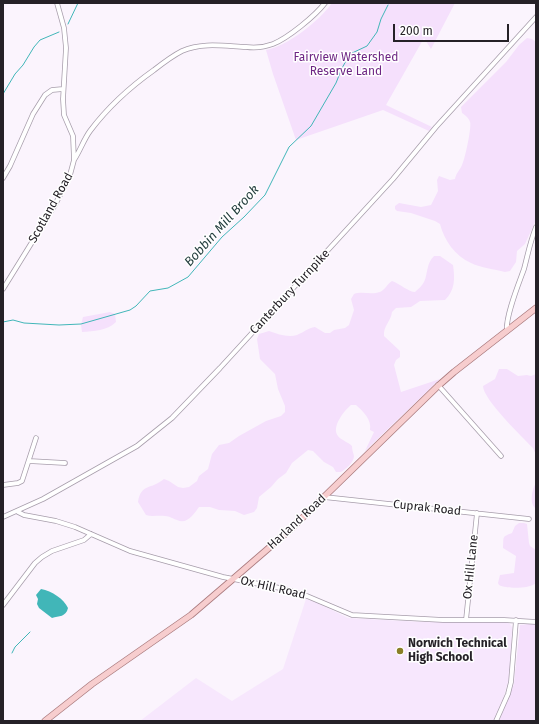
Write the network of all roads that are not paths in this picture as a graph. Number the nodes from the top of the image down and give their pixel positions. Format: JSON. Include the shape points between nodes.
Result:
{"nodes":[{"id":1,"x":57,"y":3,"type":"edge"},
{"id":2,"x":325,"y":3,"type":"edge"},
{"id":3,"x":536,"y":17,"type":"edge"},
{"id":4,"x":62,"y":89,"type":"junction"},
{"id":5,"x":74,"y":160,"type":"junction"},
{"id":6,"x":3,"y":178,"type":"edge"},
{"id":7,"x":536,"y":228,"type":"edge"},
{"id":8,"x":3,"y":289,"type":"edge"},
{"id":9,"x":536,"y":308,"type":"edge"},
{"id":10,"x":507,"y":331,"type":"junction"},
{"id":11,"x":438,"y":385,"type":"junction"},
{"id":12,"x":36,"y":438,"type":"dead end"},
{"id":13,"x":500,"y":456,"type":"dead end"},
{"id":14,"x":29,"y":461,"type":"junction"},
{"id":15,"x":65,"y":464,"type":"dead end"},
{"id":16,"x":3,"y":485,"type":"edge"},
{"id":17,"x":324,"y":496,"type":"junction"},
{"id":18,"x":18,"y":512,"type":"junction"},
{"id":19,"x":477,"y":513,"type":"junction"},
{"id":20,"x":3,"y":518,"type":"edge"},
{"id":21,"x":529,"y":519,"type":"dead end"},
{"id":22,"x":91,"y":534,"type":"junction"},
{"id":23,"x":233,"y":579,"type":"junction"},
{"id":24,"x":3,"y":605,"type":"edge"},
{"id":25,"x":466,"y":620,"type":"junction"},
{"id":26,"x":516,"y":620,"type":"junction"},
{"id":27,"x":536,"y":622,"type":"edge"},
{"id":28,"x":45,"y":721,"type":"edge"},
{"id":29,"x":496,"y":721,"type":"edge"}],
"edges":[{"from":1,"to":4,"type":"street","name":"Scotland Road","via":[[66,48]]},
{"from":2,"to":5,"type":"street","via":[[305,23],[273,44],[246,47],[209,46],[183,51],[170,58],[115,102],[89,132]]},
{"from":3,"to":18,"type":"street","name":"Canterbury Turnpike","via":[[436,127],[346,232],[172,418],[137,446]]},
{"from":4,"to":5,"type":"street","name":"Scotland Road","via":[[64,115],[73,136]]},
{"from":4,"to":6,"type":"street","via":[[52,90],[45,95],[33,114]]},
{"from":5,"to":8,"type":"street","name":"Scotland Road","via":[[70,175],[55,205]]},
{"from":7,"to":10,"type":"street","via":[[515,292],[506,325]]},
{"from":9,"to":10,"type":"main road","name":"Harland Road"},
{"from":10,"to":11,"type":"main road","name":"Harland Road"},
{"from":11,"to":13,"type":"street"},
{"from":11,"to":17,"type":"main road","name":"Harland Road"},
{"from":12,"to":14,"type":"street"},
{"from":14,"to":15,"type":"street"},
{"from":14,"to":16,"type":"street","via":[[21,482]]},
{"from":17,"to":19,"type":"street","name":"Cuprak Road"},
{"from":17,"to":23,"type":"main road","name":"Harland Road","via":[[292,528]]},
{"from":18,"to":20,"type":"street","name":"Canterbury Turnpike"},
{"from":18,"to":22,"type":"street","name":"Ox Hill Road","via":[[56,521]]},
{"from":19,"to":21,"type":"street","name":"Cuprak Road"},
{"from":19,"to":25,"type":"street","name":"Ox Hill Lane"},
{"from":22,"to":23,"type":"street","name":"Ox Hill Road","via":[[130,551]]},
{"from":22,"to":24,"type":"street","via":[[84,540],[52,551],[39,559]]},
{"from":23,"to":25,"type":"street","name":"Ox Hill Road","via":[[302,594],[352,615]]},
{"from":23,"to":28,"type":"main road","name":"Harland Road","via":[[191,615],[97,680]]},
{"from":25,"to":26,"type":"street","name":"Ox Hill Road"},
{"from":26,"to":27,"type":"street","name":"Ox Hill Road"},
{"from":26,"to":29,"type":"street","via":[[511,682]]}]}
